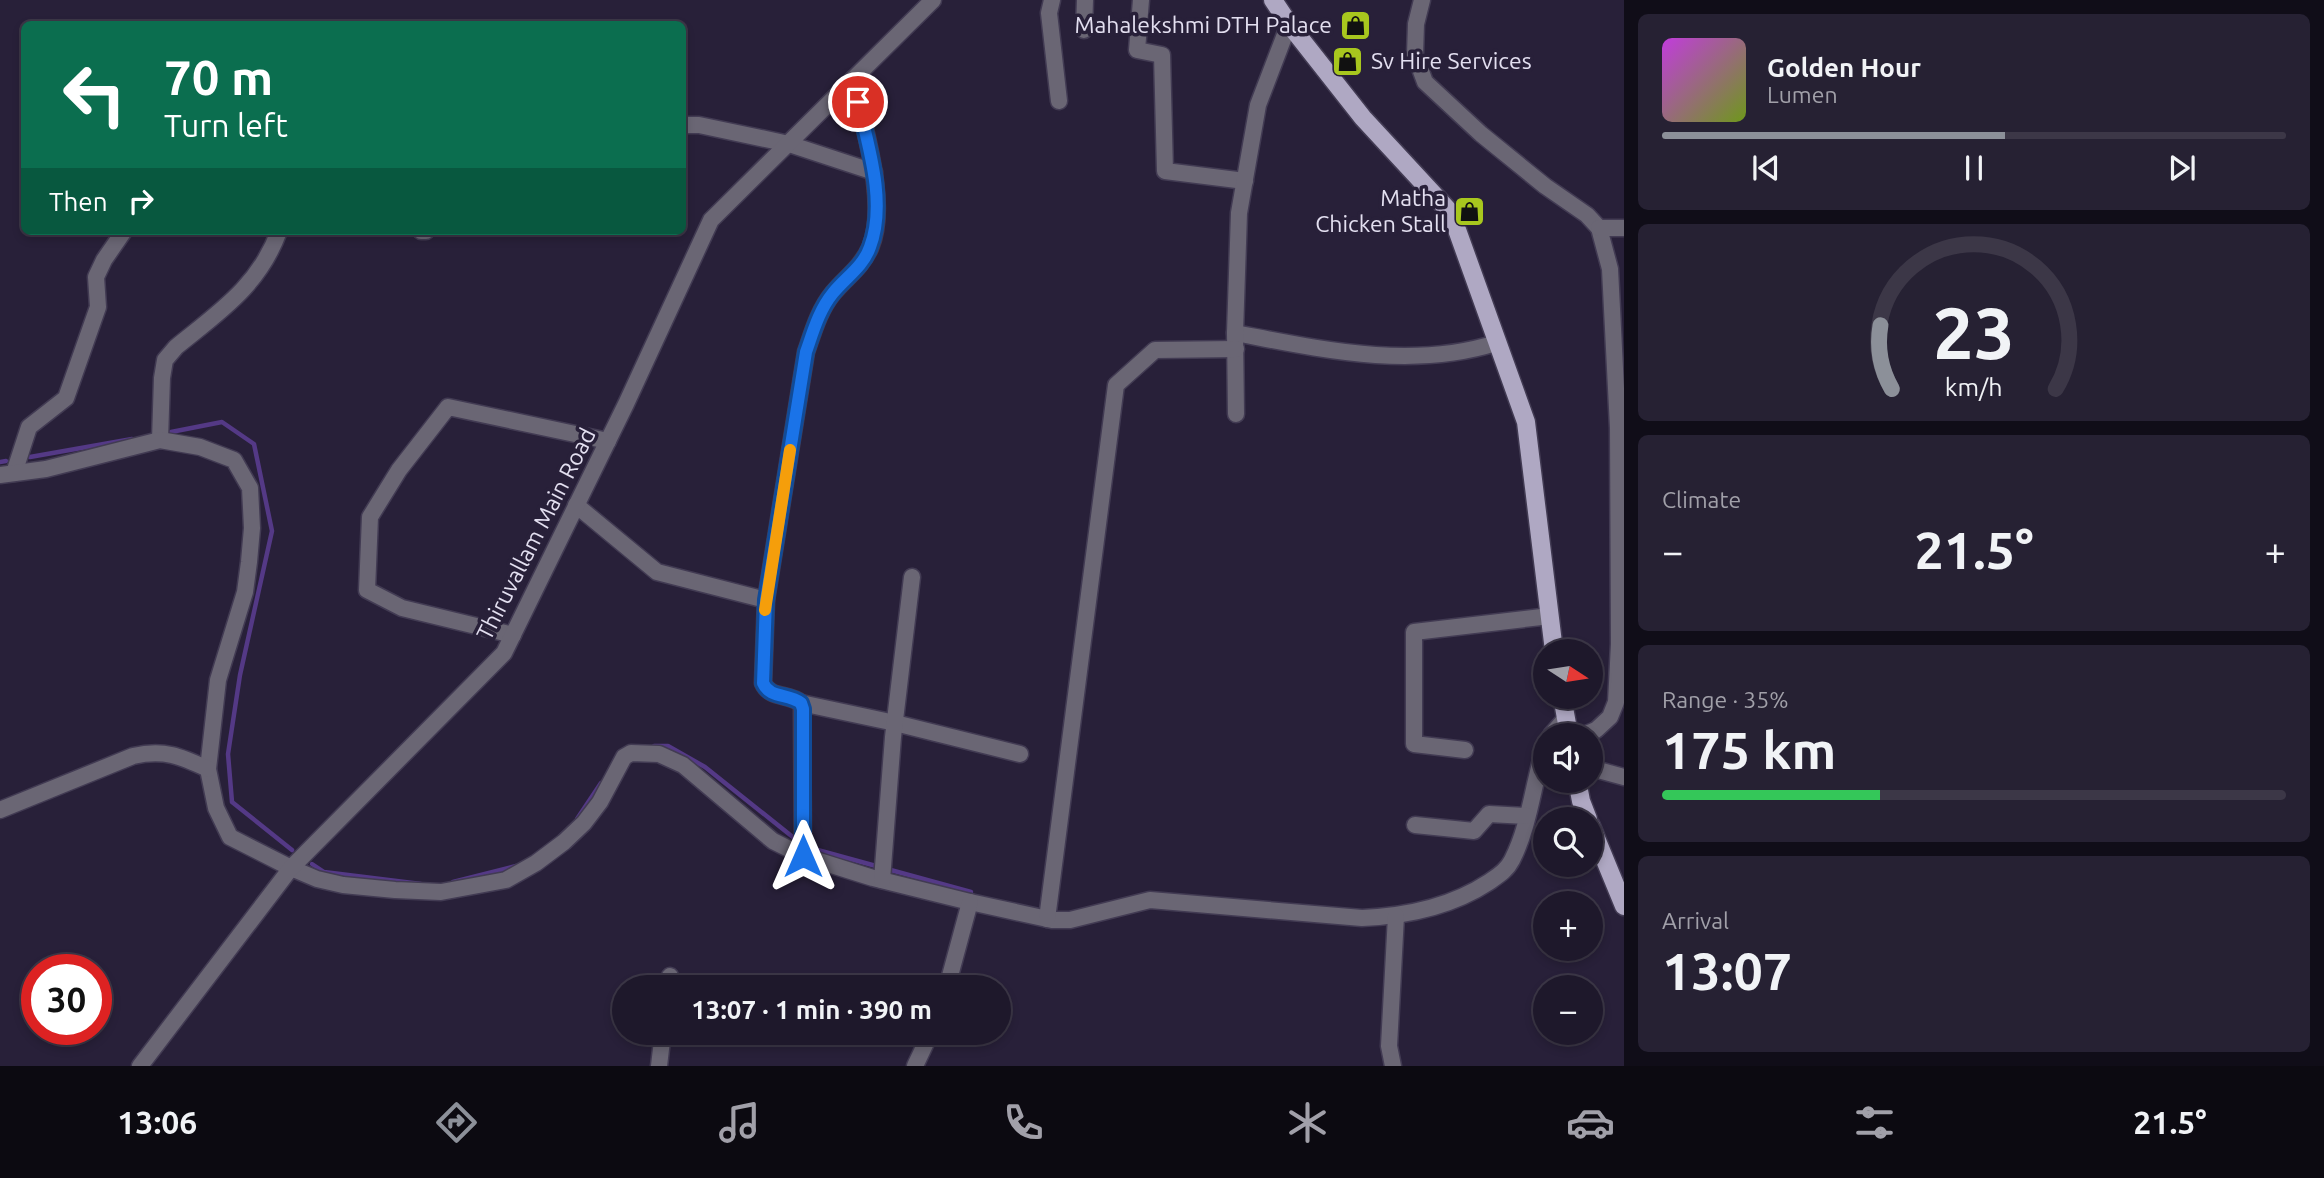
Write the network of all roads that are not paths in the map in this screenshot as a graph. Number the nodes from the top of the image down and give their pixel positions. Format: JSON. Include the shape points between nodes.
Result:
{"nodes":[{"id":1,"x":933,"y":0,"type":"edge"},
{"id":2,"x":1052,"y":0,"type":"edge"},
{"id":3,"x":1085,"y":0,"type":"edge"},
{"id":4,"x":1141,"y":0,"type":"edge"},
{"id":5,"x":1273,"y":0,"type":"edge"},
{"id":6,"x":1422,"y":0,"type":"edge"},
{"id":7,"x":1289,"y":24,"type":"junction"},
{"id":8,"x":1084,"y":30,"type":"dead end"},
{"id":9,"x":852,"y":79,"type":"junction"},
{"id":10,"x":1059,"y":100,"type":"dead end"},
{"id":11,"x":686,"y":125,"type":"edge"},
{"id":12,"x":789,"y":144,"type":"junction"},
{"id":13,"x":874,"y":172,"type":"junction"},
{"id":14,"x":1245,"y":181,"type":"junction"},
{"id":15,"x":1599,"y":228,"type":"junction"},
{"id":16,"x":1624,"y":229,"type":"edge"},
{"id":17,"x":121,"y":235,"type":"edge"},
{"id":18,"x":277,"y":235,"type":"edge"},
{"id":19,"x":1236,"y":341,"type":"junction"},
{"id":20,"x":1619,"y":341,"type":"edge"},
{"id":21,"x":1496,"y":343,"type":"junction"},
{"id":22,"x":1236,"y":415,"type":"dead end"},
{"id":23,"x":160,"y":440,"type":"junction"},
{"id":24,"x":608,"y":441,"type":"junction"},
{"id":25,"x":7,"y":474,"type":"edge"},
{"id":26,"x":576,"y":505,"type":"junction"},
{"id":27,"x":912,"y":577,"type":"dead end"},
{"id":28,"x":766,"y":600,"type":"junction"},
{"id":29,"x":1621,"y":604,"type":"edge"},
{"id":30,"x":1550,"y":616,"type":"junction"},
{"id":31,"x":513,"y":635,"type":"junction"},
{"id":32,"x":1553,"y":639,"type":"edge"},
{"id":33,"x":801,"y":703,"type":"junction"},
{"id":34,"x":895,"y":723,"type":"junction"},
{"id":35,"x":1603,"y":723,"type":"edge"},
{"id":36,"x":1465,"y":750,"type":"dead end"},
{"id":37,"x":1020,"y":754,"type":"dead end"},
{"id":38,"x":208,"y":769,"type":"junction"},
{"id":39,"x":1603,"y":771,"type":"edge"},
{"id":40,"x":1624,"y":777,"type":"edge"},
{"id":41,"x":1533,"y":793,"type":"edge"},
{"id":42,"x":0,"y":810,"type":"edge"},
{"id":43,"x":1527,"y":816,"type":"junction"},
{"id":44,"x":1415,"y":825,"type":"dead end"},
{"id":45,"x":1603,"y":855,"type":"edge"},
{"id":46,"x":803,"y":856,"type":"junction"},
{"id":47,"x":291,"y":868,"type":"junction"},
{"id":48,"x":882,"y":880,"type":"junction"},
{"id":49,"x":970,"y":902,"type":"junction"},
{"id":50,"x":1624,"y":906,"type":"edge"},
{"id":51,"x":1396,"y":916,"type":"junction"},
{"id":52,"x":1046,"y":919,"type":"junction"},
{"id":53,"x":950,"y":975,"type":"edge"},
{"id":54,"x":661,"y":1045,"type":"edge"},
{"id":55,"x":925,"y":1045,"type":"edge"},
{"id":56,"x":140,"y":1066,"type":"edge"},
{"id":57,"x":659,"y":1066,"type":"edge"},
{"id":58,"x":915,"y":1066,"type":"edge"},
{"id":59,"x":1393,"y":1066,"type":"edge"}],
"edges":[{"from":1,"to":9,"type":"street","name":"Thiruvallam Main Road"},
{"from":2,"to":10,"type":"street","via":[[1049,13]]},
{"from":3,"to":8,"type":"street"},
{"from":4,"to":14,"type":"street","via":[[1137,50],[1162,55],[1165,171]]},
{"from":5,"to":7,"type":"main road"},
{"from":6,"to":15,"type":"street","via":[[1415,55],[1425,82],[1481,134]]},
{"from":7,"to":14,"type":"street","via":[[1258,105]]},
{"from":7,"to":21,"type":"main road","via":[[1363,118],[1451,213]]},
{"from":9,"to":12,"type":"street","name":"Thiruvallam Main Road"},
{"from":9,"to":13,"type":"street"},
{"from":11,"to":12,"type":"street"},
{"from":12,"to":13,"type":"street"},
{"from":12,"to":24,"type":"street","name":"Thiruvallam Main Road","via":[[711,220]]},
{"from":13,"to":28,"type":"street","via":[[876,214],[870,247],[818,317],[806,352]]},
{"from":14,"to":19,"type":"street","via":[[1239,214]]},
{"from":15,"to":16,"type":"street"},
{"from":15,"to":20,"type":"street","via":[[1610,269]]},
{"from":17,"to":25,"type":"street","via":[[96,277],[98,307],[66,398],[29,427]]},
{"from":18,"to":23,"type":"street","via":[[250,284],[165,360]]},
{"from":19,"to":21,"type":"street","via":[[1364,355],[1460,352]]},
{"from":19,"to":22,"type":"street"},
{"from":19,"to":52,"type":"street","via":[[1155,350],[1116,385]]},
{"from":20,"to":29,"type":"street"},
{"from":21,"to":30,"type":"main road","via":[[1526,422]]},
{"from":23,"to":25,"type":"street","via":[[69,464]]},
{"from":23,"to":38,"type":"street","via":[[200,447],[234,460],[250,488],[252,528],[245,592],[218,680]]},
{"from":24,"to":26,"type":"street","name":"Thiruvallam Main Road"},
{"from":24,"to":31,"type":"street","via":[[448,407],[370,517],[368,590],[402,608]]},
{"from":26,"to":28,"type":"street","via":[[657,572]]},
{"from":26,"to":31,"type":"street","name":"Thiruvallam Main Road"},
{"from":27,"to":34,"type":"street"},
{"from":28,"to":33,"type":"street","via":[[763,683],[772,694]]},
{"from":29,"to":35,"type":"street","via":[[1616,702]]},
{"from":30,"to":32,"type":"main road"},
{"from":30,"to":36,"type":"street","via":[[1414,632],[1414,744]]},
{"from":31,"to":47,"type":"street","name":"Thiruvallam Main Road","via":[[504,653]]},
{"from":33,"to":34,"type":"street"},
{"from":33,"to":46,"type":"street"},
{"from":34,"to":37,"type":"street"},
{"from":34,"to":48,"type":"street"},
{"from":38,"to":42,"type":"street","via":[[180,756],[148,753]]},
{"from":38,"to":47,"type":"street","via":[[216,808],[230,837]]},
{"from":39,"to":40,"type":"street"},
{"from":41,"to":43,"type":"street"},
{"from":43,"to":44,"type":"street","via":[[1489,814],[1474,831]]},
{"from":43,"to":51,"type":"street","via":[[1516,852],[1504,872],[1448,904]]},
{"from":45,"to":50,"type":"main road"},
{"from":46,"to":47,"type":"street","via":[[773,841],[683,765],[659,754],[631,753],[624,757],[584,822],[536,863],[506,880],[441,892],[395,890],[343,885]]},
{"from":46,"to":48,"type":"street"},
{"from":47,"to":56,"type":"street","name":"Thiruvallam Main Road"},
{"from":48,"to":49,"type":"street"},
{"from":49,"to":52,"type":"street"},
{"from":49,"to":53,"type":"street"},
{"from":51,"to":52,"type":"street","via":[[1362,918],[1150,900],[1070,920]]},
{"from":51,"to":59,"type":"street","via":[[1389,1046]]},
{"from":54,"to":57,"type":"street"},
{"from":55,"to":58,"type":"street"}]}
